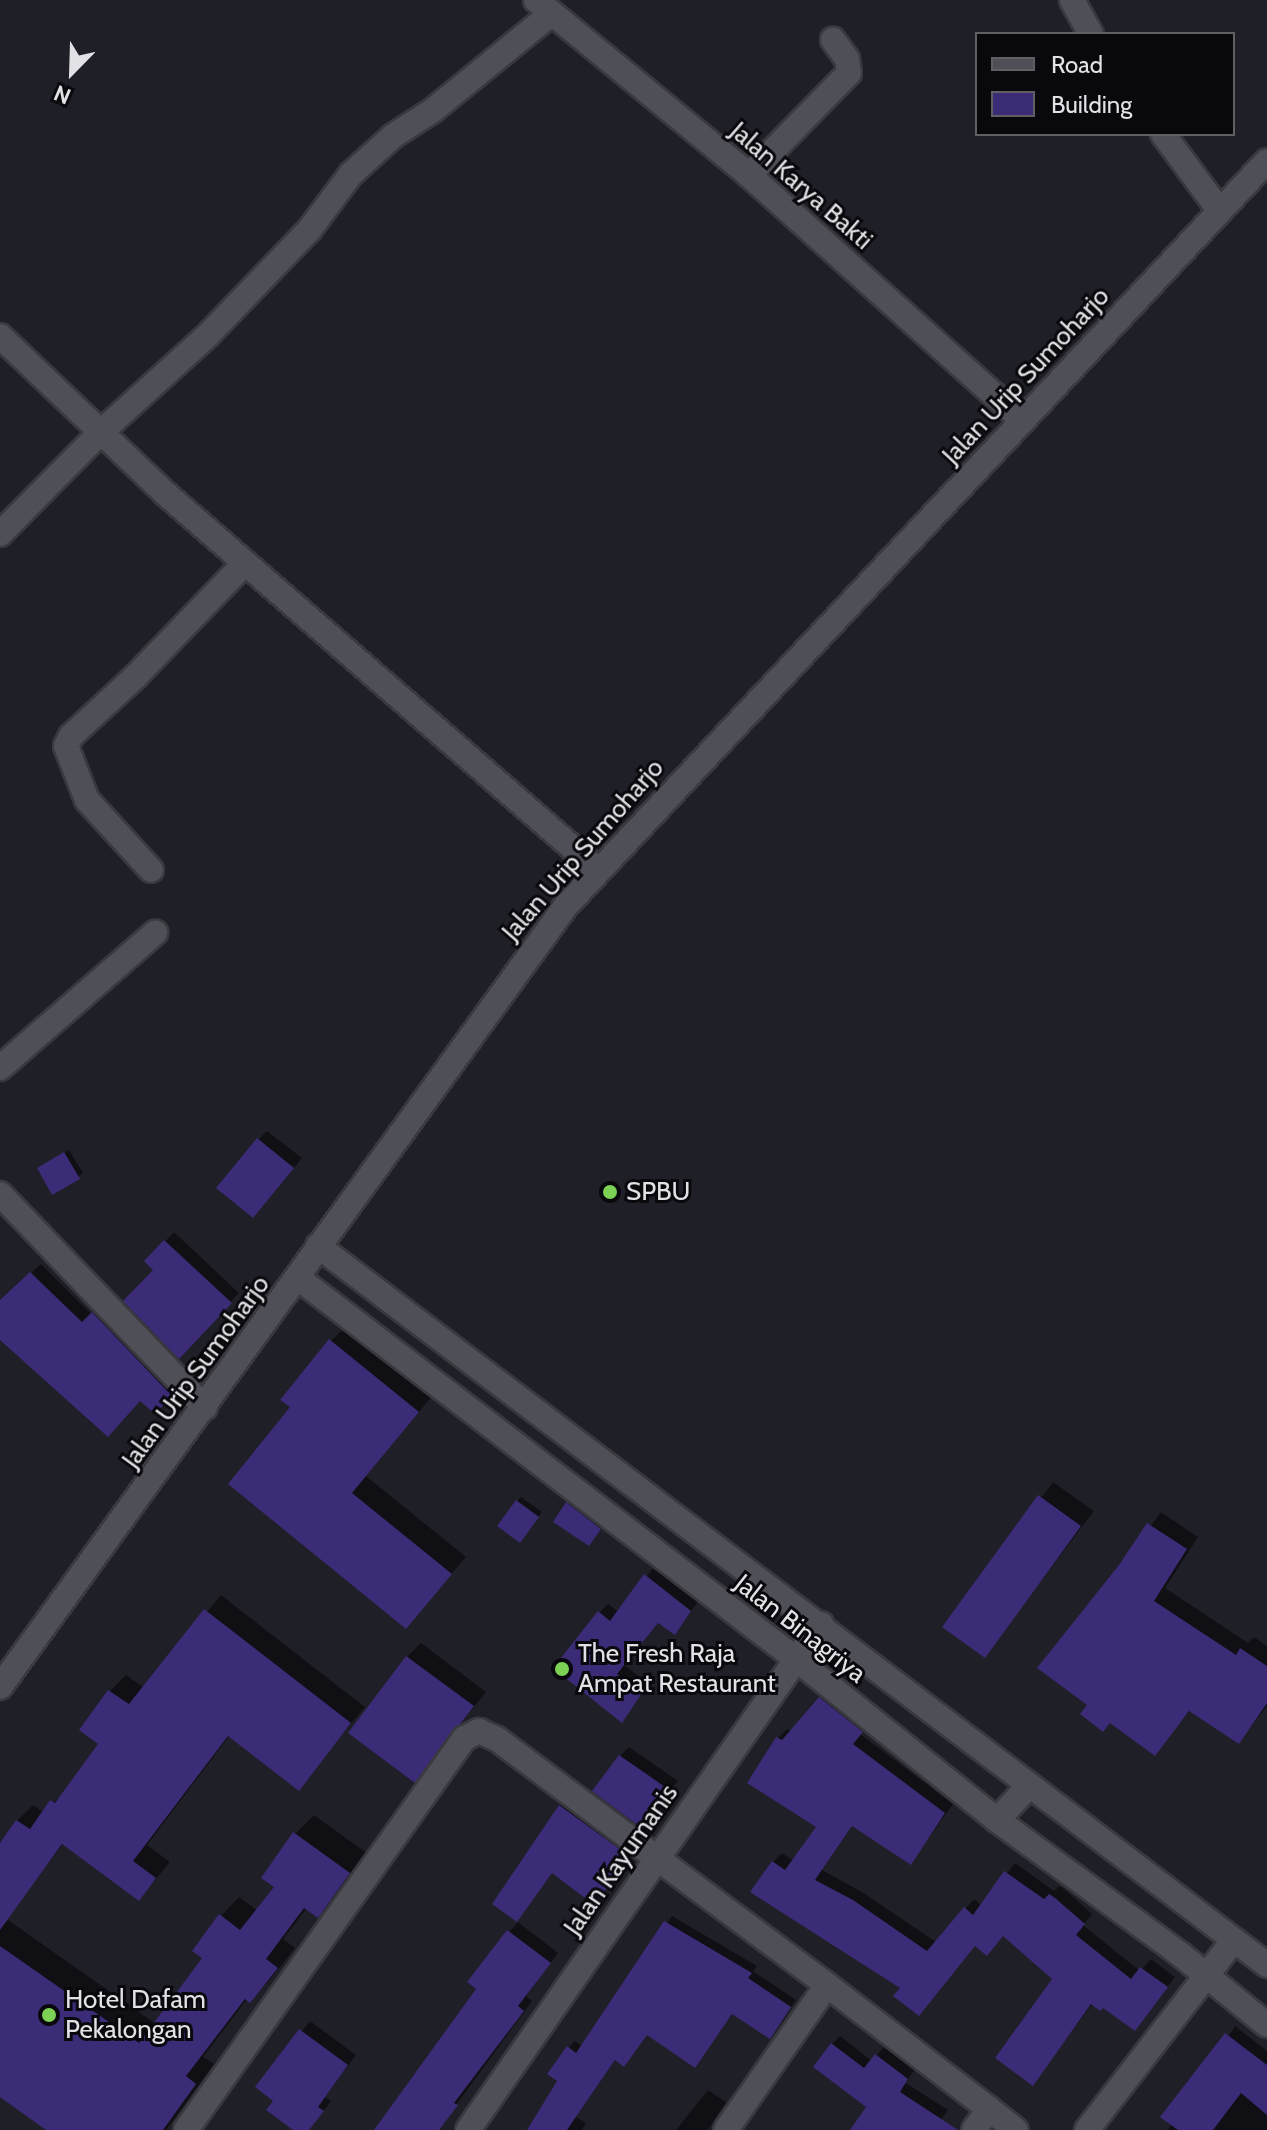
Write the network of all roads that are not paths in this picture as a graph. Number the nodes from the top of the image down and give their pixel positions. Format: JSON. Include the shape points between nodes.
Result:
{"nodes":[{"id":1,"x":1072,"y":0,"type":"edge"},
{"id":2,"x":544,"y":7,"type":"edge"},
{"id":3,"x":1090,"y":32,"type":"edge"},
{"id":4,"x":833,"y":40,"type":"dead end"},
{"id":5,"x":1164,"y":136,"type":"edge"},
{"id":6,"x":1267,"y":161,"type":"edge"},
{"id":7,"x":749,"y":175,"type":"junction"},
{"id":8,"x":1220,"y":211,"type":"junction"},
{"id":9,"x":0,"y":336,"type":"edge"},
{"id":10,"x":1023,"y":421,"type":"junction"},
{"id":11,"x":101,"y":432,"type":"junction"},
{"id":12,"x":0,"y":534,"type":"edge"},
{"id":13,"x":245,"y":563,"type":"junction"},
{"id":14,"x":597,"y":869,"type":"junction"},
{"id":15,"x":151,"y":870,"type":"dead end"},
{"id":16,"x":155,"y":933,"type":"dead end"},
{"id":17,"x":0,"y":1068,"type":"edge"},
{"id":18,"x":0,"y":1194,"type":"edge"},
{"id":19,"x":318,"y":1246,"type":"junction"},
{"id":20,"x":298,"y":1278,"type":"junction"},
{"id":21,"x":205,"y":1408,"type":"junction"},
{"id":22,"x":677,"y":1516,"type":"junction"},
{"id":23,"x":652,"y":1550,"type":"junction"},
{"id":24,"x":821,"y":1624,"type":"junction"},
{"id":25,"x":796,"y":1659,"type":"junction"},
{"id":26,"x":0,"y":1687,"type":"edge"},
{"id":27,"x":1029,"y":1786,"type":"junction"},
{"id":28,"x":997,"y":1820,"type":"junction"},
{"id":29,"x":656,"y":1858,"type":"junction"},
{"id":30,"x":1234,"y":1940,"type":"junction"},
{"id":31,"x":1267,"y":1965,"type":"edge"},
{"id":32,"x":1207,"y":1976,"type":"junction"},
{"id":33,"x":827,"y":1985,"type":"junction"},
{"id":34,"x":1267,"y":2025,"type":"edge"},
{"id":35,"x":989,"y":2109,"type":"junction"},
{"id":36,"x":186,"y":2130,"type":"edge"},
{"id":37,"x":468,"y":2130,"type":"edge"},
{"id":38,"x":726,"y":2130,"type":"edge"},
{"id":39,"x":974,"y":2130,"type":"edge"},
{"id":40,"x":1016,"y":2130,"type":"edge"},
{"id":41,"x":1087,"y":2130,"type":"edge"}],
"edges":[{"from":1,"to":3,"type":"street"},
{"from":2,"to":7,"type":"street","name":"Jalan Karya Bakti"},
{"from":2,"to":11,"type":"street","via":[[432,111],[393,136],[351,174],[310,229],[229,313]]},
{"from":4,"to":7,"type":"street","via":[[847,59],[849,73]]},
{"from":5,"to":8,"type":"street"},
{"from":6,"to":8,"type":"street","name":"Jalan Urip Sumoharjo"},
{"from":7,"to":10,"type":"street","name":"Jalan Karya Bakti"},
{"from":8,"to":10,"type":"street","name":"Jalan Urip Sumoharjo"},
{"from":9,"to":11,"type":"street"},
{"from":10,"to":14,"type":"street","name":"Jalan Urip Sumoharjo"},
{"from":11,"to":12,"type":"street"},
{"from":11,"to":13,"type":"street"},
{"from":13,"to":14,"type":"street"},
{"from":13,"to":15,"type":"street","via":[[66,746],[87,800]]},
{"from":14,"to":19,"type":"street","name":"Jalan Urip Sumoharjo","via":[[532,948]]},
{"from":16,"to":17,"type":"street"},
{"from":18,"to":21,"type":"street"},
{"from":19,"to":20,"type":"street","name":"Jalan Urip Sumoharjo"},
{"from":19,"to":22,"type":"street","name":"Jalan Binagriya"},
{"from":20,"to":21,"type":"street","name":"Jalan Urip Sumoharjo"},
{"from":20,"to":23,"type":"street","name":"Jalan Binagriya"},
{"from":21,"to":26,"type":"street","name":"Jalan Urip Sumoharjo"},
{"from":22,"to":23,"type":"street"},
{"from":22,"to":24,"type":"street","name":"Jalan Binagriya"},
{"from":23,"to":25,"type":"street","name":"Jalan Binagriya"},
{"from":24,"to":25,"type":"street","name":"Jalan Kayumanis"},
{"from":24,"to":27,"type":"street","name":"Jalan Binagriya"},
{"from":25,"to":28,"type":"street","name":"Jalan Binagriya"},
{"from":25,"to":29,"type":"street","name":"Jalan Kayumanis"},
{"from":27,"to":28,"type":"street"},
{"from":27,"to":30,"type":"street","name":"Jalan Binagriya"},
{"from":28,"to":32,"type":"street","name":"Jalan Binagriya"},
{"from":29,"to":33,"type":"street"},
{"from":29,"to":36,"type":"street","via":[[497,1739],[479,1731],[465,1738]]},
{"from":29,"to":37,"type":"street","name":"Jalan Kayumanis"},
{"from":30,"to":31,"type":"street","name":"Jalan Binagriya"},
{"from":30,"to":32,"type":"street"},
{"from":32,"to":34,"type":"street","name":"Jalan Binagriya"},
{"from":32,"to":41,"type":"street"},
{"from":33,"to":35,"type":"street"},
{"from":33,"to":38,"type":"street"},
{"from":35,"to":39,"type":"street"},
{"from":35,"to":40,"type":"street"}]}
